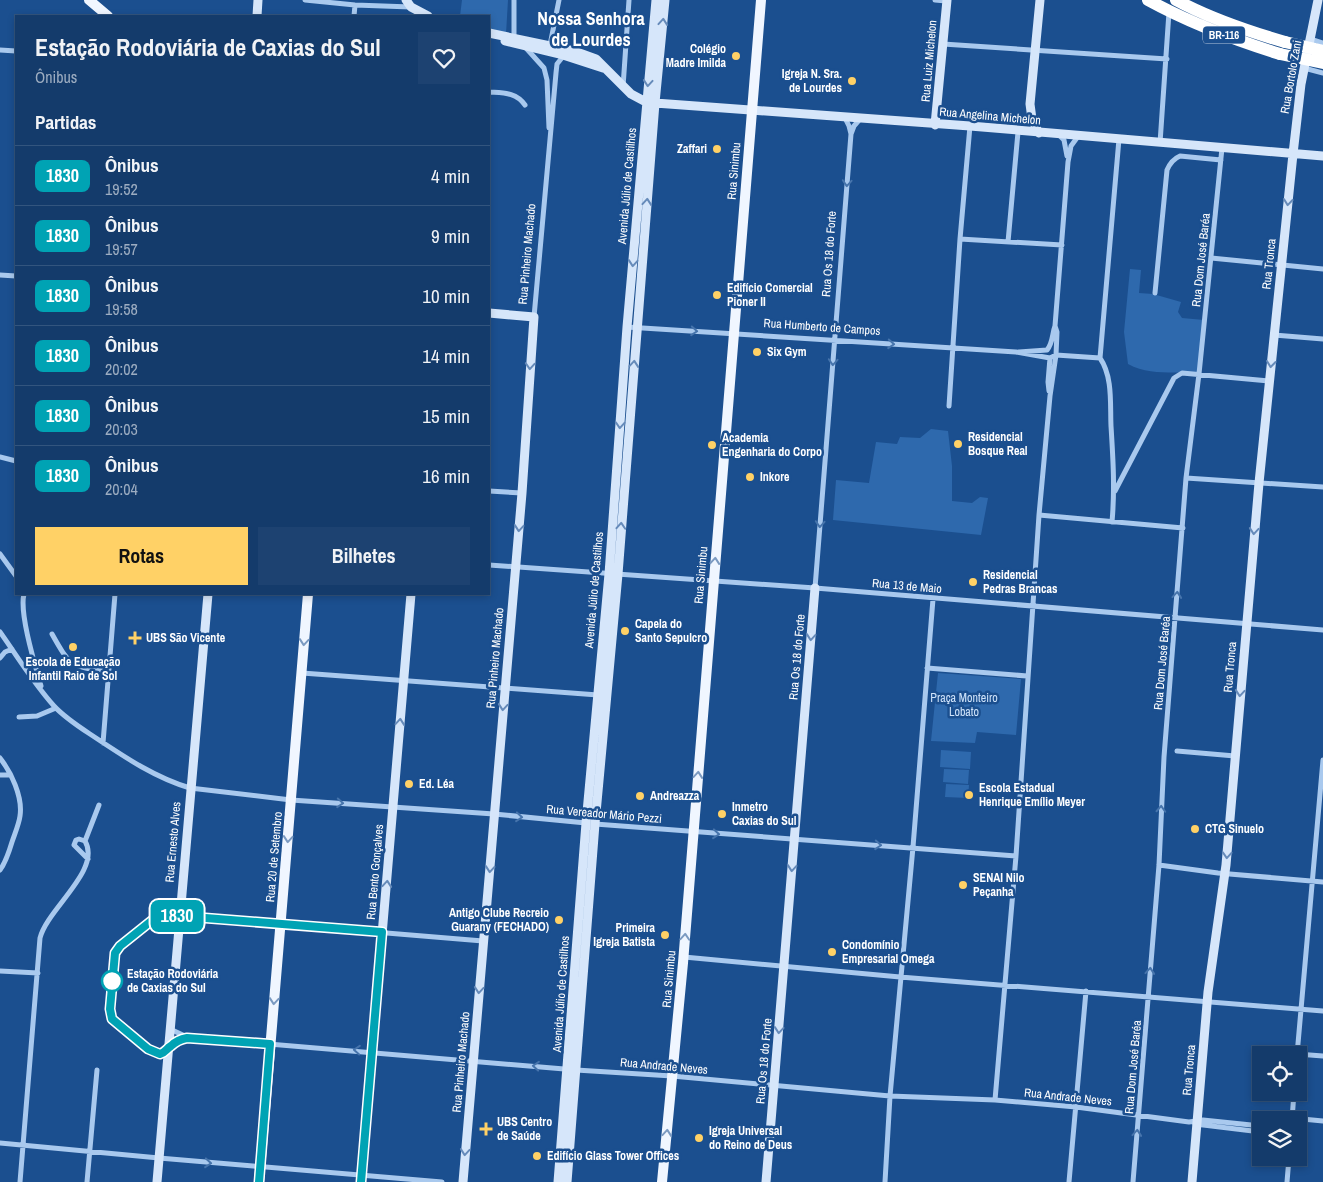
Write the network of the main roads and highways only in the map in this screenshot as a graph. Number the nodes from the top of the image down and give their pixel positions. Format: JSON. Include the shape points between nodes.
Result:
{"nodes":[{"id":1,"x":89,"y":0,"type":"edge"},
{"id":2,"x":761,"y":0,"type":"edge"},
{"id":3,"x":1148,"y":0,"type":"edge"},
{"id":4,"x":1176,"y":0,"type":"edge"},
{"id":5,"x":107,"y":15,"type":"edge"},
{"id":6,"x":1282,"y":48,"type":"junction"},
{"id":7,"x":1323,"y":52,"type":"edge"},
{"id":8,"x":1323,"y":63,"type":"edge"},
{"id":9,"x":308,"y":595,"type":"edge"},
{"id":10,"x":259,"y":1182,"type":"edge"},
{"id":11,"x":662,"y":1182,"type":"edge"}],
"edges":[{"from":1,"to":5,"type":"main road"},
{"from":11,"to":2,"type":"main road","name":"Rua Sinimbu","one_way":true},
{"from":3,"to":6,"type":"highway","number":"BR-116","via":[[1239,41]]},
{"from":4,"to":6,"type":"highway","number":"BR-116"},
{"from":6,"to":7,"type":"highway","number":"BR-116","bridge":true},
{"from":6,"to":8,"type":"highway","number":"BR-116","bridge":true},
{"from":9,"to":10,"type":"main road","name":"Rua 20 de Setembro","one_way":true}]}
